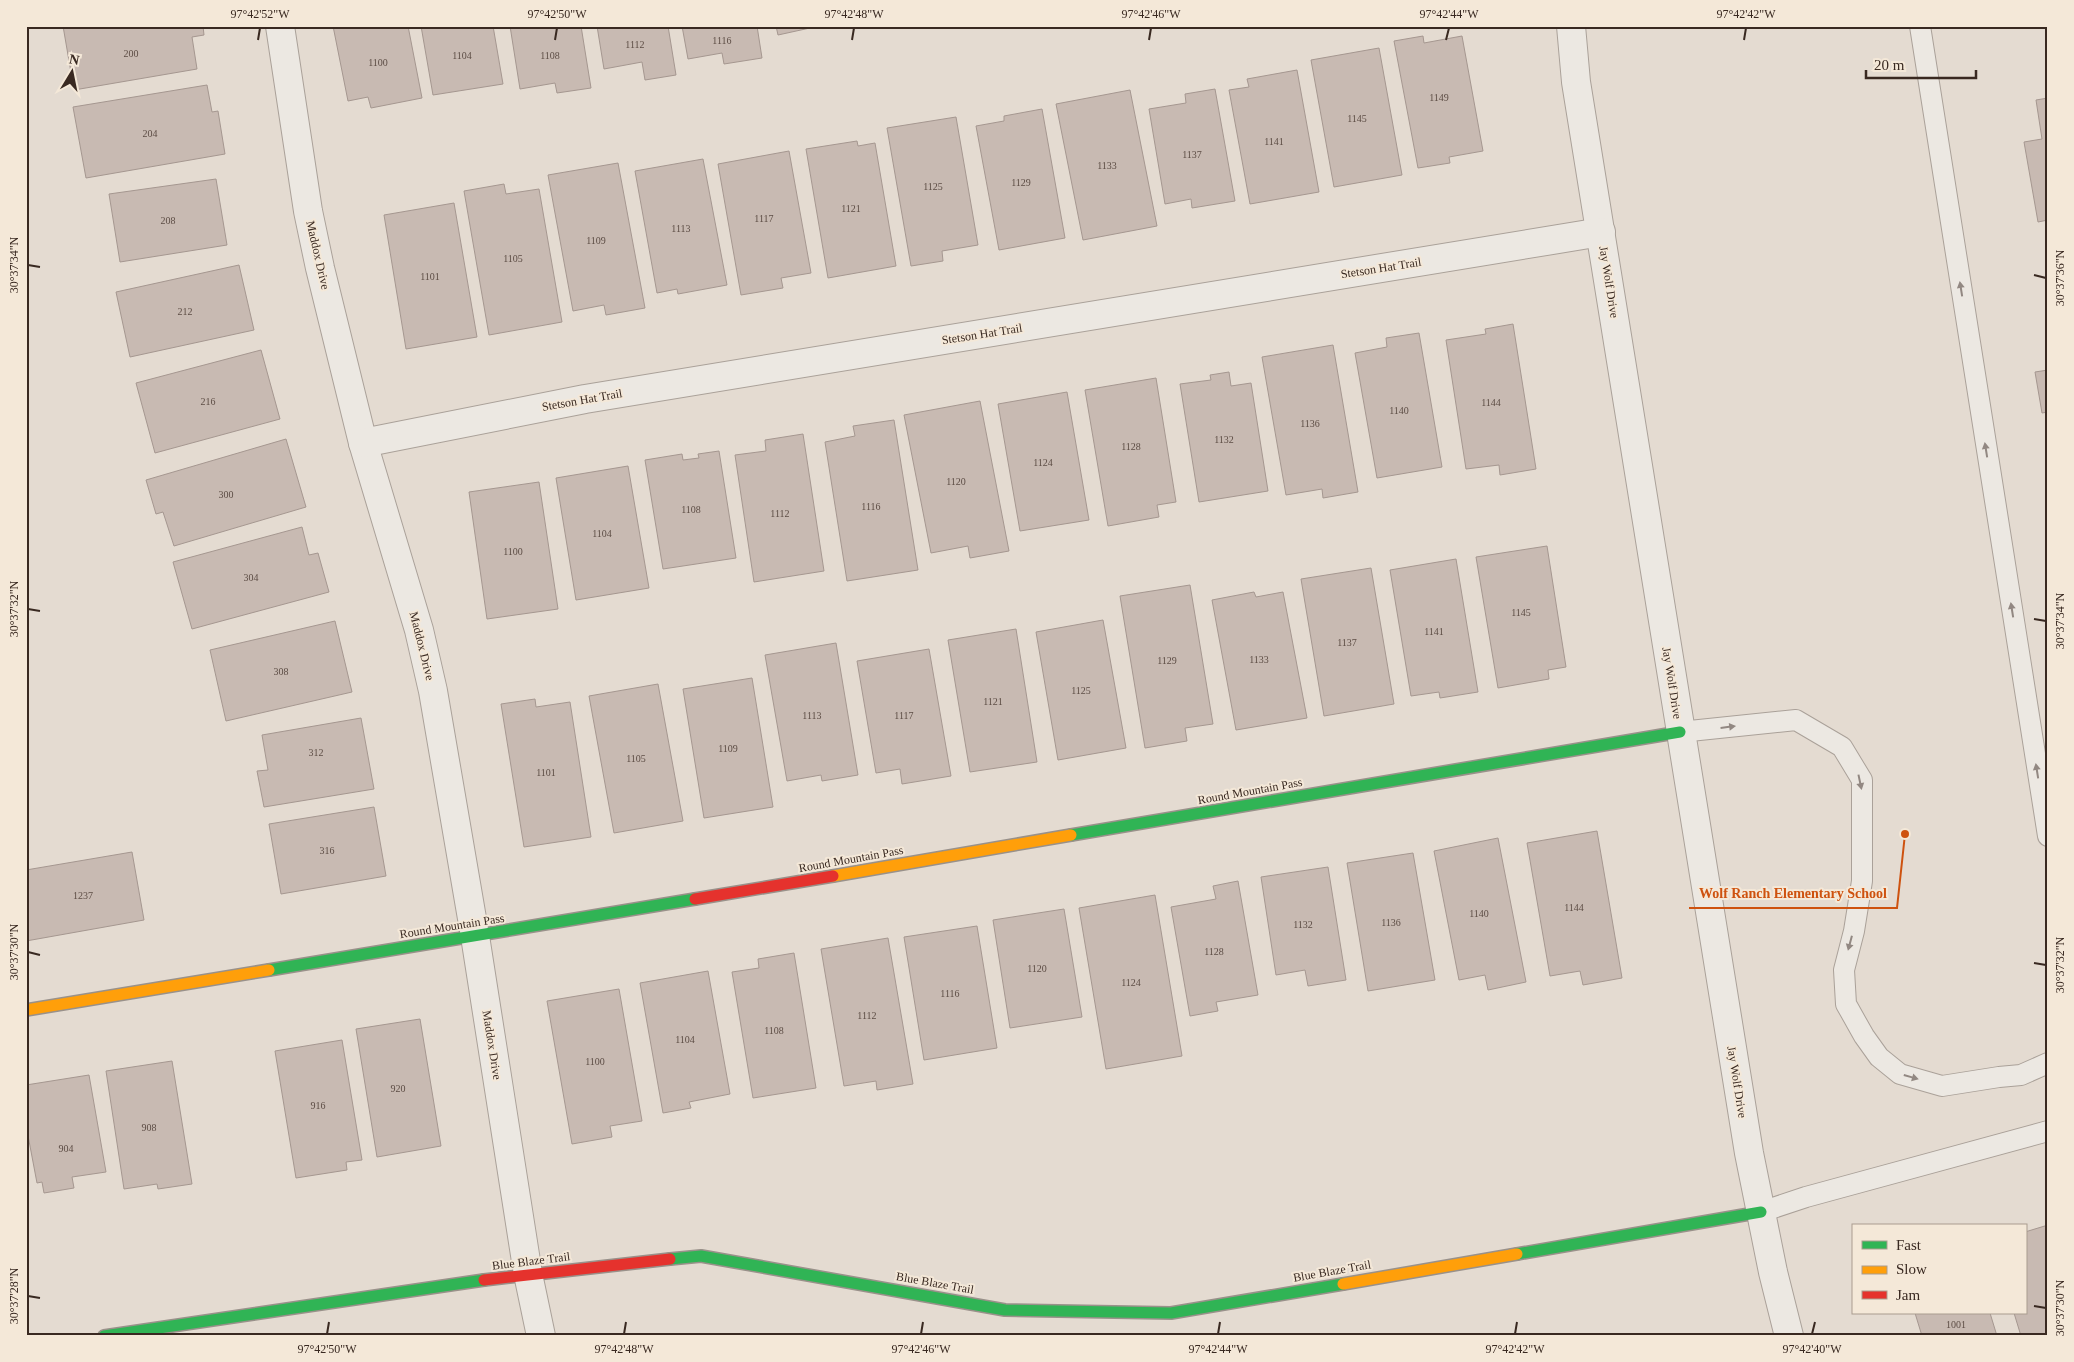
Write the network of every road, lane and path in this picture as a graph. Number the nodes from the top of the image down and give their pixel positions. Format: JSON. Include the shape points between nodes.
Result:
{"nodes":[{"id":1,"x":280,"y":26,"type":"edge"},
{"id":2,"x":1571,"y":26,"type":"edge"},
{"id":3,"x":1920,"y":26,"type":"edge"},
{"id":4,"x":1601,"y":232,"type":"junction"},
{"id":5,"x":364,"y":443,"type":"junction"},
{"id":6,"x":1680,"y":732,"type":"junction"},
{"id":7,"x":2048,"y":836,"type":"edge"},
{"id":8,"x":475,"y":936,"type":"junction"},
{"id":9,"x":26,"y":1010,"type":"edge"},
{"id":10,"x":2048,"y":1062,"type":"edge"},
{"id":11,"x":2048,"y":1131,"type":"edge"},
{"id":12,"x":1761,"y":1212,"type":"junction"},
{"id":13,"x":528,"y":1274,"type":"junction"},
{"id":14,"x":104,"y":1336,"type":"edge"},
{"id":15,"x":541,"y":1336,"type":"edge"},
{"id":16,"x":1790,"y":1336,"type":"edge"}],
"edges":[{"from":1,"to":5,"type":"street","name":"Maddox Drive","via":[[310,220]]},
{"from":2,"to":4,"type":"street","name":"Jay Wolf Drive","via":[[1576,82]]},
{"from":7,"to":3,"type":"lane","one_way":true},
{"from":4,"to":5,"type":"street","name":"Stetson Hat Trail","via":[[584,399]]},
{"from":4,"to":6,"type":"street","name":"Jay Wolf Drive"},
{"from":5,"to":8,"type":"street","name":"Maddox Drive","via":[[419,630],[433,690]]},
{"from":6,"to":8,"type":"street","name":"Round Mountain Pass"},
{"from":6,"to":10,"type":"lane","one_way":true,"via":[[1796,720],[1842,747],[1862,780],[1862,881],[1844,970],[1846,1004],[1880,1058],[1900,1074],[1942,1086],[2021,1075]]},
{"from":6,"to":12,"type":"street","name":"Jay Wolf Drive"},
{"from":8,"to":9,"type":"street","name":"Round Mountain Pass"},
{"from":8,"to":13,"type":"street","name":"Maddox Drive"},
{"from":11,"to":12,"type":"lane"},
{"from":12,"to":13,"type":"street","name":"Blue Blaze Trail","via":[[1171,1313],[1005,1310],[701,1256]]},
{"from":12,"to":16,"type":"street","name":"Jay Wolf Drive"},
{"from":13,"to":14,"type":"street","name":"Blue Blaze Trail"},
{"from":13,"to":15,"type":"street","name":"Maddox Drive"}]}
